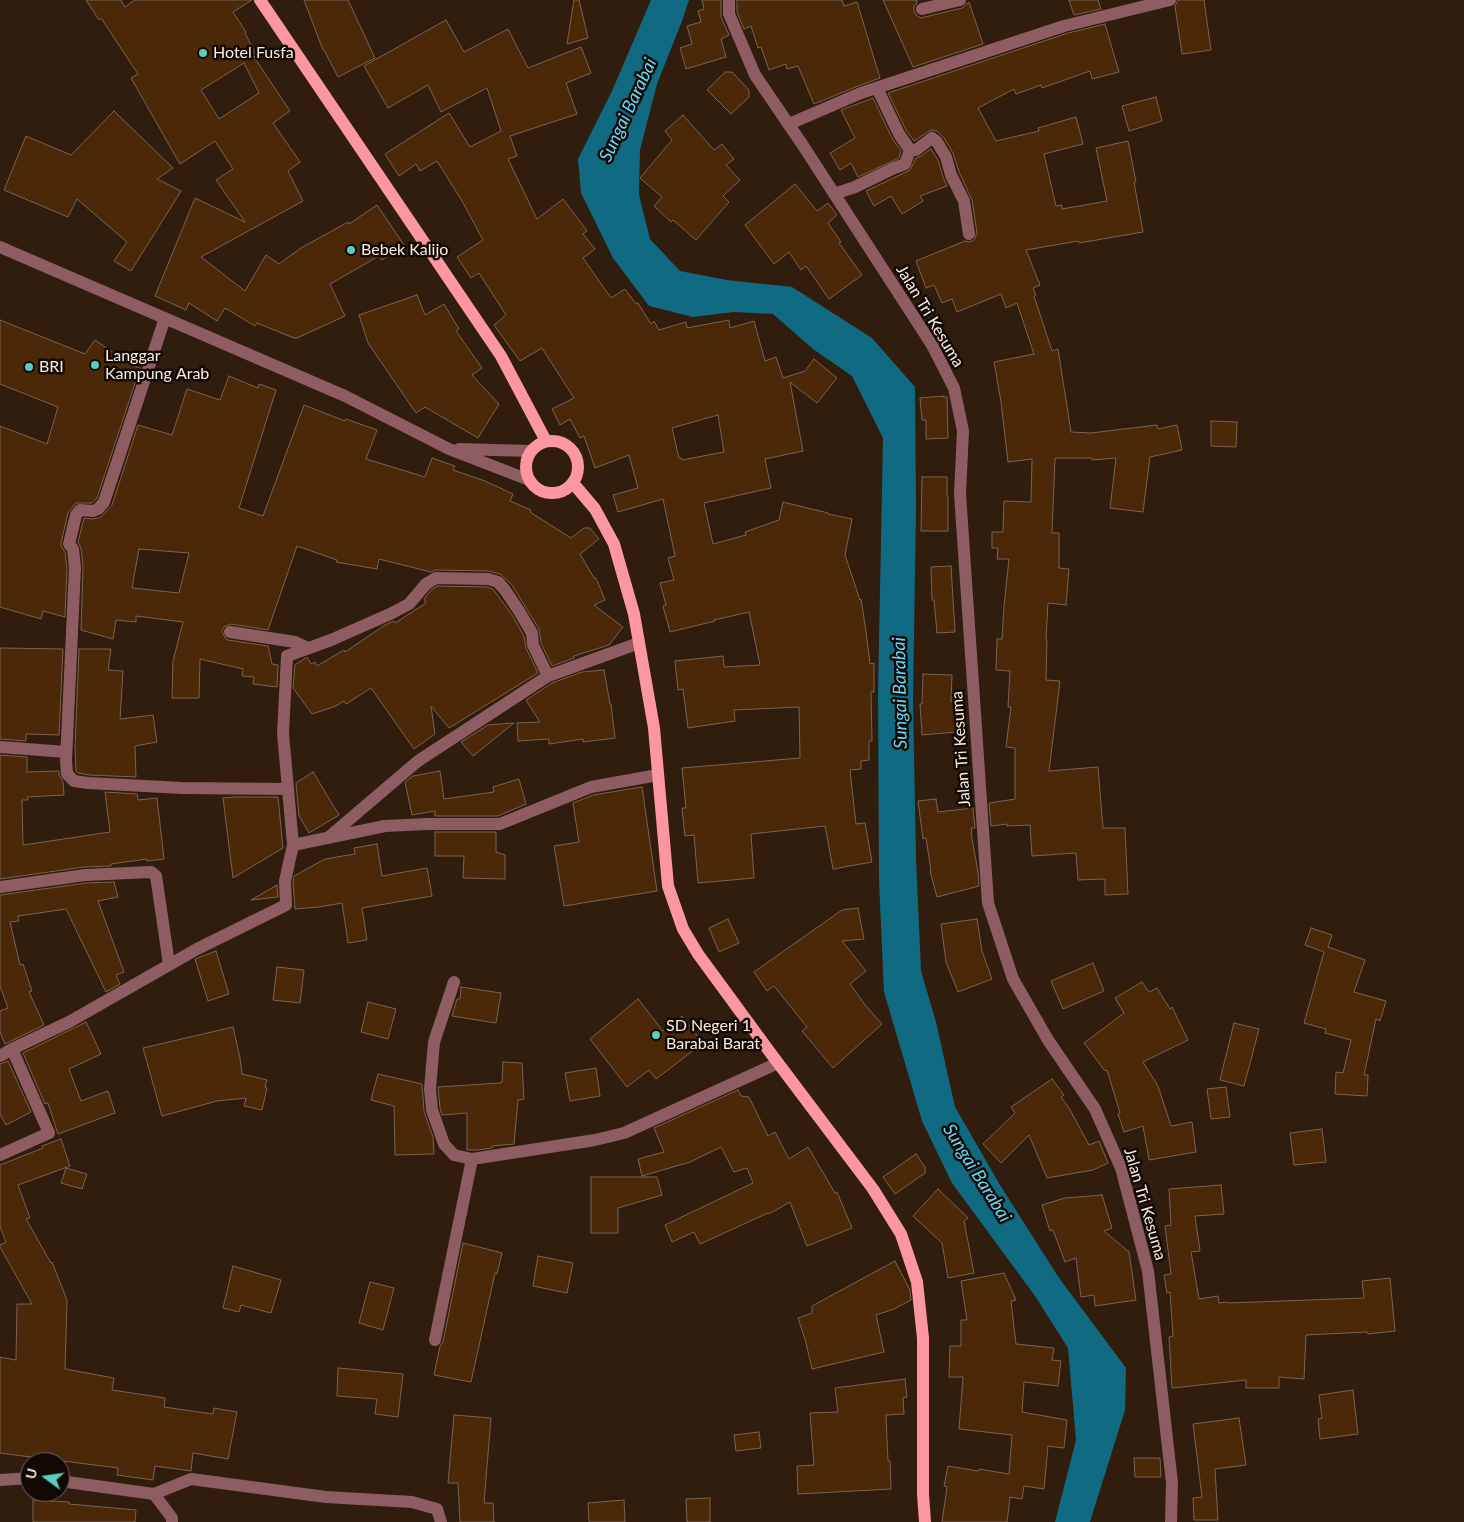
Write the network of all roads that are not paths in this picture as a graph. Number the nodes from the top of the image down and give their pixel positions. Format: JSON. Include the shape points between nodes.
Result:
{"nodes":[{"id":1,"x":260,"y":0,"type":"edge"},
{"id":2,"x":729,"y":0,"type":"edge"},
{"id":3,"x":960,"y":0,"type":"edge"},
{"id":4,"x":1170,"y":0,"type":"edge"},
{"id":5,"x":1132,"y":4,"type":"edge"},
{"id":6,"x":922,"y":9,"type":"dead end"},
{"id":7,"x":877,"y":88,"type":"junction"},
{"id":8,"x":788,"y":124,"type":"junction"},
{"id":9,"x":910,"y":150,"type":"junction"},
{"id":10,"x":834,"y":194,"type":"junction"},
{"id":11,"x":970,"y":234,"type":"dead end"},
{"id":12,"x":0,"y":247,"type":"edge"},
{"id":13,"x":165,"y":318,"type":"junction"},
{"id":14,"x":546,"y":441,"type":"junction"},
{"id":15,"x":449,"y":449,"type":"junction"},
{"id":16,"x":530,"y":450,"type":"junction"},
{"id":17,"x":529,"y":480,"type":"junction"},
{"id":18,"x":573,"y":483,"type":"junction"},
{"id":19,"x":230,"y":632,"type":"dead end"},
{"id":20,"x":639,"y":642,"type":"junction"},
{"id":21,"x":308,"y":648,"type":"junction"},
{"id":22,"x":548,"y":676,"type":"junction"},
{"id":23,"x":0,"y":747,"type":"edge"},
{"id":24,"x":66,"y":752,"type":"junction"},
{"id":25,"x":658,"y":775,"type":"junction"},
{"id":26,"x":288,"y":790,"type":"junction"},
{"id":27,"x":328,"y":838,"type":"junction"},
{"id":28,"x":292,"y":845,"type":"junction"},
{"id":29,"x":0,"y":887,"type":"edge"},
{"id":30,"x":169,"y":964,"type":"junction"},
{"id":31,"x":454,"y":982,"type":"dead end"},
{"id":32,"x":12,"y":1049,"type":"junction"},
{"id":33,"x":0,"y":1056,"type":"edge"},
{"id":34,"x":778,"y":1063,"type":"junction"},
{"id":35,"x":0,"y":1154,"type":"edge"},
{"id":36,"x":472,"y":1159,"type":"junction"},
{"id":37,"x":435,"y":1340,"type":"dead end"},
{"id":38,"x":20,"y":1479,"type":"edge"},
{"id":39,"x":0,"y":1480,"type":"edge"},
{"id":40,"x":70,"y":1482,"type":"edge"},
{"id":41,"x":154,"y":1494,"type":"junction"},
{"id":42,"x":172,"y":1522,"type":"edge"},
{"id":43,"x":441,"y":1522,"type":"edge"},
{"id":44,"x":925,"y":1522,"type":"edge"},
{"id":45,"x":1171,"y":1522,"type":"edge"}],
"edges":[{"from":1,"to":14,"type":"main road","via":[[501,356]]},
{"from":2,"to":8,"type":"street","name":"Jalan Tri Kesuma","via":[[729,14],[755,75]]},
{"from":3,"to":6,"type":"street"},
{"from":4,"to":5,"type":"street"},
{"from":5,"to":7,"type":"street"},
{"from":7,"to":8,"type":"street"},
{"from":7,"to":9,"type":"street"},
{"from":8,"to":10,"type":"street","name":"Jalan Tri Kesuma"},
{"from":9,"to":10,"type":"street","via":[[905,164]]},
{"from":9,"to":11,"type":"street","via":[[916,150],[932,138],[938,142],[964,201]]},
{"from":10,"to":45,"type":"street","name":"Jalan Tri Kesuma","via":[[932,345],[954,388],[963,431],[960,494],[988,903],[1013,979],[1048,1040],[1095,1109],[1121,1168],[1148,1271],[1172,1483]]},
{"from":12,"to":13,"type":"street"},
{"from":13,"to":15,"type":"street","via":[[345,396]]},
{"from":13,"to":24,"type":"street","via":[[104,502],[98,509],[80,510],[76,515],[70,544],[75,568]]},
{"from":14,"to":16,"type":"main road"},
{"from":14,"to":18,"type":"main road","via":[[556,440],[572,449],[578,466]]},
{"from":15,"to":16,"type":"street"},
{"from":15,"to":17,"type":"street"},
{"from":16,"to":17,"type":"main road","via":[[526,468]]},
{"from":17,"to":18,"type":"main road","via":[[540,491],[549,494],[566,490]]},
{"from":18,"to":20,"type":"main road","via":[[595,509],[614,544]]},
{"from":19,"to":21,"type":"street","via":[[295,642]]},
{"from":20,"to":22,"type":"street"},
{"from":20,"to":25,"type":"main road","via":[[654,728]]},
{"from":21,"to":22,"type":"street","via":[[409,604],[426,584],[436,578],[488,579],[498,582],[519,611],[532,633],[533,645]]},
{"from":21,"to":26,"type":"street","via":[[288,656],[282,733]]},
{"from":22,"to":27,"type":"street","via":[[418,760]]},
{"from":23,"to":24,"type":"street"},
{"from":24,"to":26,"type":"street","via":[[67,774],[74,780],[88,783]]},
{"from":25,"to":27,"type":"street","via":[[591,787],[500,824],[386,826]]},
{"from":25,"to":34,"type":"main road","via":[[668,886],[683,929]]},
{"from":26,"to":28,"type":"street"},
{"from":27,"to":28,"type":"street"},
{"from":28,"to":30,"type":"street","via":[[285,881],[286,905]]},
{"from":29,"to":30,"type":"street","via":[[85,875],[151,872],[156,876]]},
{"from":30,"to":32,"type":"street","via":[[69,1022]]},
{"from":31,"to":36,"type":"street","via":[[434,1042],[430,1089],[432,1110],[444,1144],[454,1155]]},
{"from":32,"to":33,"type":"street"},
{"from":32,"to":35,"type":"street","via":[[49,1133]]},
{"from":34,"to":36,"type":"street","via":[[624,1133]]},
{"from":34,"to":44,"type":"main road","via":[[873,1189],[901,1234],[917,1282],[923,1338]]},
{"from":36,"to":37,"type":"street"},
{"from":38,"to":39,"type":"street"},
{"from":40,"to":41,"type":"street"},
{"from":41,"to":42,"type":"street"},
{"from":41,"to":43,"type":"street","via":[[191,1480],[326,1497],[412,1502],[437,1509]]}]}
